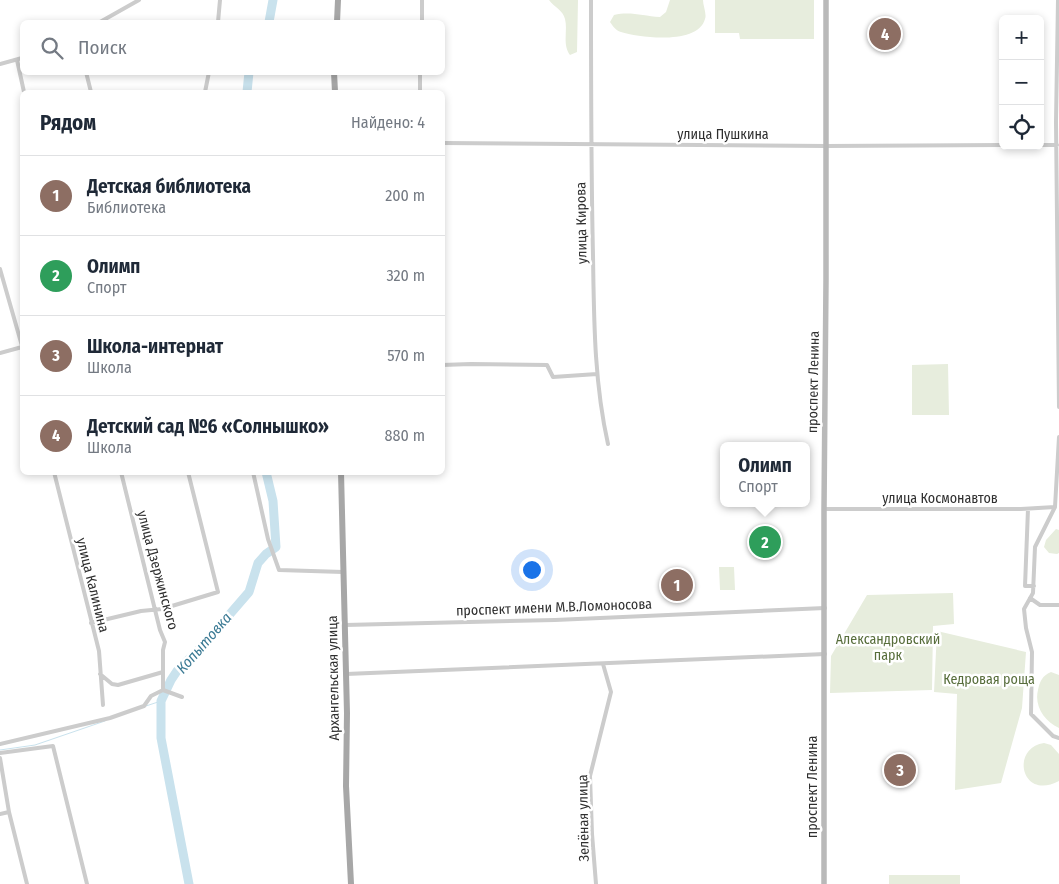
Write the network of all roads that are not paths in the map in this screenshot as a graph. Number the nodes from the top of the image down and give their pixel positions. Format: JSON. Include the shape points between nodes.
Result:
{"nodes":[{"id":1,"x":139,"y":0,"type":"edge"},
{"id":2,"x":220,"y":0,"type":"edge"},
{"id":3,"x":338,"y":0,"type":"edge"},
{"id":4,"x":422,"y":0,"type":"edge"},
{"id":5,"x":591,"y":0,"type":"edge"},
{"id":6,"x":826,"y":0,"type":"edge"},
{"id":7,"x":1058,"y":0,"type":"edge"},
{"id":8,"x":104,"y":20,"type":"edge"},
{"id":9,"x":218,"y":20,"type":"edge"},
{"id":10,"x":337,"y":20,"type":"edge"},
{"id":11,"x":422,"y":20,"type":"edge"},
{"id":12,"x":20,"y":59,"type":"edge"},
{"id":13,"x":17,"y":60,"type":"junction"},
{"id":14,"x":0,"y":64,"type":"edge"},
{"id":15,"x":20,"y":74,"type":"edge"},
{"id":16,"x":20,"y":75,"type":"edge"},
{"id":17,"x":87,"y":75,"type":"edge"},
{"id":18,"x":208,"y":75,"type":"edge"},
{"id":19,"x":334,"y":75,"type":"edge"},
{"id":20,"x":420,"y":75,"type":"edge"},
{"id":21,"x":24,"y":90,"type":"edge"},
{"id":22,"x":90,"y":90,"type":"edge"},
{"id":23,"x":205,"y":90,"type":"edge"},
{"id":24,"x":335,"y":90,"type":"edge"},
{"id":25,"x":420,"y":90,"type":"edge"},
{"id":26,"x":445,"y":143,"type":"edge"},
{"id":27,"x":591,"y":144,"type":"junction"},
{"id":28,"x":999,"y":145,"type":"edge"},
{"id":29,"x":1044,"y":145,"type":"edge"},
{"id":30,"x":1057,"y":145,"type":"junction"},
{"id":31,"x":826,"y":146,"type":"junction"},
{"id":32,"x":0,"y":269,"type":"edge"},
{"id":33,"x":20,"y":340,"type":"edge"},
{"id":34,"x":20,"y":347,"type":"edge"},
{"id":35,"x":0,"y":352,"type":"edge"},
{"id":36,"x":445,"y":365,"type":"edge"},
{"id":37,"x":597,"y":374,"type":"junction"},
{"id":38,"x":1059,"y":407,"type":"edge"},
{"id":39,"x":1059,"y":436,"type":"edge"},
{"id":40,"x":608,"y":444,"type":"dead end"},
{"id":41,"x":55,"y":475,"type":"edge"},
{"id":42,"x":122,"y":475,"type":"edge"},
{"id":43,"x":189,"y":475,"type":"edge"},
{"id":44,"x":254,"y":475,"type":"edge"},
{"id":45,"x":341,"y":475,"type":"edge"},
{"id":46,"x":1055,"y":508,"type":"junction"},
{"id":47,"x":824,"y":509,"type":"junction"},
{"id":48,"x":1028,"y":509,"type":"junction"},
{"id":49,"x":343,"y":572,"type":"junction"},
{"id":50,"x":1034,"y":586,"type":"junction"},
{"id":51,"x":1030,"y":598,"type":"junction"},
{"id":52,"x":1059,"y":605,"type":"edge"},
{"id":53,"x":824,"y":608,"type":"junction"},
{"id":54,"x":155,"y":609,"type":"junction"},
{"id":55,"x":91,"y":622,"type":"junction"},
{"id":56,"x":345,"y":625,"type":"junction"},
{"id":57,"x":825,"y":654,"type":"junction"},
{"id":58,"x":603,"y":664,"type":"junction"},
{"id":59,"x":164,"y":673,"type":"junction"},
{"id":60,"x":100,"y":674,"type":"junction"},
{"id":61,"x":346,"y":674,"type":"junction"},
{"id":62,"x":164,"y":690,"type":"junction"},
{"id":63,"x":182,"y":697,"type":"dead end"},
{"id":64,"x":103,"y":705,"type":"dead end"},
{"id":65,"x":1059,"y":738,"type":"edge"},
{"id":66,"x":0,"y":744,"type":"edge"},
{"id":67,"x":0,"y":753,"type":"edge"},
{"id":68,"x":0,"y":758,"type":"edge"},
{"id":69,"x":9,"y":812,"type":"junction"},
{"id":70,"x":0,"y":814,"type":"edge"},
{"id":71,"x":28,"y":884,"type":"edge"},
{"id":72,"x":87,"y":884,"type":"edge"},
{"id":73,"x":351,"y":884,"type":"edge"},
{"id":74,"x":596,"y":884,"type":"edge"},
{"id":75,"x":824,"y":884,"type":"edge"}],
"edges":[{"from":1,"to":8,"type":"street"},
{"from":2,"to":9,"type":"street"},
{"from":3,"to":10,"type":"main road"},
{"from":4,"to":11,"type":"street"},
{"from":5,"to":27,"type":"street","name":"улица Кирова"},
{"from":6,"to":31,"type":"street","name":"проспект Ленина"},
{"from":7,"to":30,"type":"street"},
{"from":12,"to":13,"type":"street"},
{"from":13,"to":14,"type":"street"},
{"from":13,"to":15,"type":"street"},
{"from":16,"to":21,"type":"street"},
{"from":17,"to":22,"type":"street"},
{"from":18,"to":23,"type":"street"},
{"from":19,"to":24,"type":"main road"},
{"from":20,"to":25,"type":"street"},
{"from":26,"to":27,"type":"street","name":"улица Пушкина"},
{"from":27,"to":31,"type":"street","name":"улица Пушкина"},
{"from":27,"to":37,"type":"street","name":"улица Кирова"},
{"from":28,"to":31,"type":"street","name":"улица Пушкина"},
{"from":29,"to":30,"type":"street"},
{"from":30,"to":38,"type":"street"},
{"from":31,"to":47,"type":"street","name":"проспект Ленина"},
{"from":32,"to":33,"type":"street"},
{"from":34,"to":35,"type":"street"},
{"from":36,"to":37,"type":"street","via":[[546,365],[553,377]]},
{"from":37,"to":40,"type":"street","name":"улица Кирова"},
{"from":39,"to":46,"type":"street"},
{"from":41,"to":55,"type":"street","name":"улица Калинина"},
{"from":42,"to":54,"type":"street","name":"улица Дзержинского"},
{"from":43,"to":54,"type":"street","via":[[218,592]]},
{"from":44,"to":49,"type":"street","via":[[268,539],[280,570]]},
{"from":45,"to":49,"type":"main road","name":"Архангельская улица"},
{"from":46,"to":48,"type":"street","name":"улица Космонавтов"},
{"from":46,"to":50,"type":"street","via":[[1035,546]]},
{"from":47,"to":48,"type":"street","name":"улица Космонавтов"},
{"from":47,"to":53,"type":"street","name":"проспект Ленина"},
{"from":48,"to":50,"type":"street","via":[[1025,586]]},
{"from":49,"to":56,"type":"main road","name":"Архангельская улица"},
{"from":50,"to":51,"type":"street","via":[[1034,594]]},
{"from":51,"to":52,"type":"street","via":[[1040,605]]},
{"from":51,"to":65,"type":"street","via":[[1024,609],[1032,652],[1031,714]]},
{"from":53,"to":56,"type":"street","name":"проспект имени М.В.Ломоносова"},
{"from":53,"to":57,"type":"street","name":"проспект Ленина"},
{"from":54,"to":55,"type":"street"},
{"from":54,"to":59,"type":"street","name":"улица Дзержинского","via":[[166,642]]},
{"from":55,"to":60,"type":"street","name":"улица Калинина"},
{"from":56,"to":61,"type":"main road","name":"Архангельская улица"},
{"from":57,"to":58,"type":"street"},
{"from":57,"to":75,"type":"street","name":"проспект Ленина"},
{"from":58,"to":61,"type":"street"},
{"from":58,"to":74,"type":"street","name":"Зелёная улица","via":[[610,692],[590,776]]},
{"from":59,"to":60,"type":"street","via":[[118,685]]},
{"from":59,"to":62,"type":"street","name":"улица Дзержинского"},
{"from":60,"to":64,"type":"street","name":"улица Калинина"},
{"from":61,"to":73,"type":"main road","name":"Архангельская улица","via":[[346,786]]},
{"from":62,"to":63,"type":"street"},
{"from":62,"to":66,"type":"street","via":[[151,696],[144,706],[118,715]]},
{"from":67,"to":72,"type":"street","via":[[53,746]]},
{"from":68,"to":69,"type":"street"},
{"from":69,"to":70,"type":"street"},
{"from":69,"to":71,"type":"street"}]}
